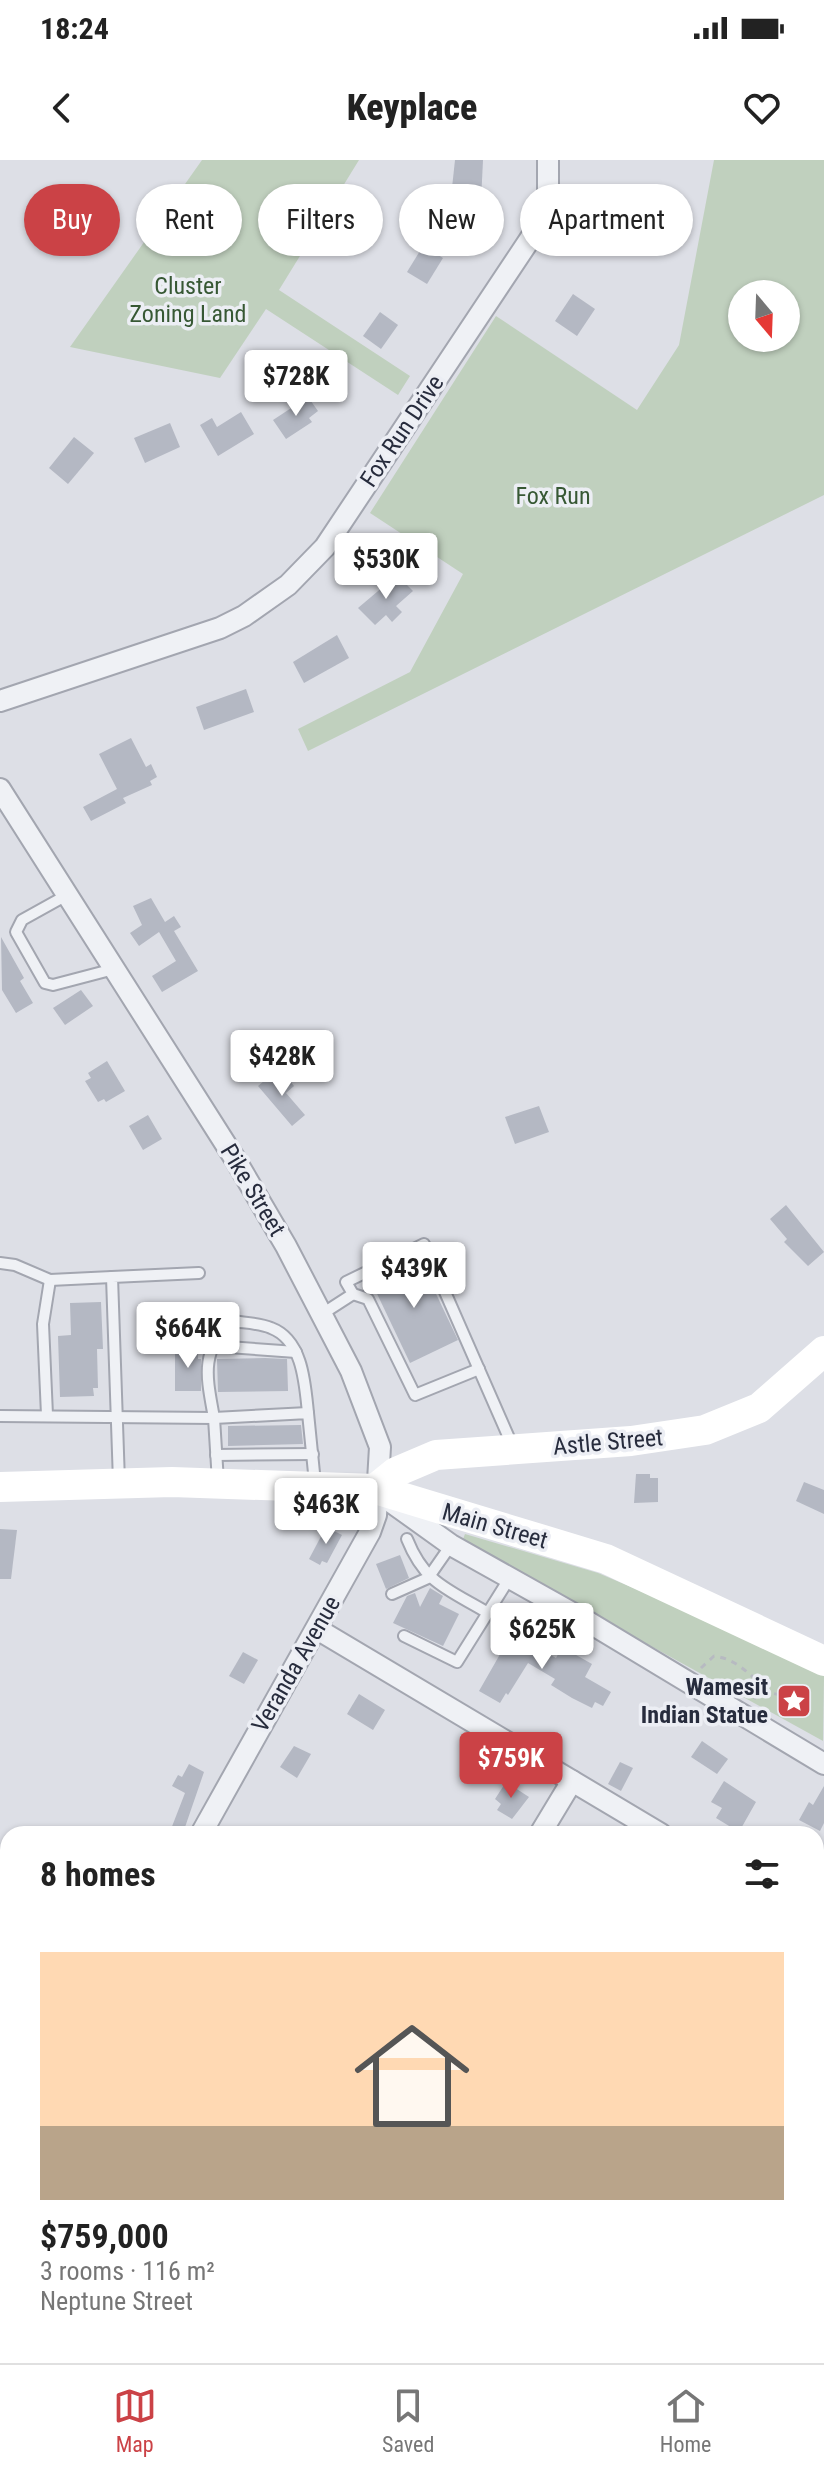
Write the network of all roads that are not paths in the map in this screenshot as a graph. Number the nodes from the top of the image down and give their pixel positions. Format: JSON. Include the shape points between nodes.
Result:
{"nodes":[{"id":1,"x":548,"y":160,"type":"edge"},
{"id":2,"x":0,"y":701,"type":"edge"},
{"id":3,"x":0,"y":789,"type":"edge"},
{"id":4,"x":67,"y":895,"type":"junction"},
{"id":5,"x":114,"y":969,"type":"junction"},
{"id":6,"x":0,"y":1263,"type":"edge"},
{"id":7,"x":199,"y":1273,"type":"dead end"},
{"id":8,"x":112,"y":1277,"type":"junction"},
{"id":9,"x":50,"y":1280,"type":"junction"},
{"id":10,"x":353,"y":1294,"type":"junction"},
{"id":11,"x":322,"y":1314,"type":"junction"},
{"id":12,"x":214,"y":1346,"type":"junction"},
{"id":13,"x":824,"y":1351,"type":"edge"},
{"id":14,"x":296,"y":1352,"type":"junction"},
{"id":15,"x":479,"y":1369,"type":"junction"},
{"id":16,"x":308,"y":1413,"type":"junction"},
{"id":17,"x":47,"y":1415,"type":"junction"},
{"id":18,"x":117,"y":1415,"type":"junction"},
{"id":19,"x":0,"y":1416,"type":"edge"},
{"id":20,"x":214,"y":1418,"type":"junction"},
{"id":21,"x":514,"y":1449,"type":"junction"},
{"id":22,"x":313,"y":1454,"type":"junction"},
{"id":23,"x":217,"y":1469,"type":"junction"},
{"id":24,"x":120,"y":1484,"type":"junction"},
{"id":25,"x":315,"y":1485,"type":"junction"},
{"id":26,"x":0,"y":1487,"type":"edge"},
{"id":27,"x":375,"y":1489,"type":"junction"},
{"id":28,"x":407,"y":1539,"type":"dead end"},
{"id":29,"x":451,"y":1545,"type":"junction"},
{"id":30,"x":428,"y":1578,"type":"junction"},
{"id":31,"x":509,"y":1579,"type":"junction"},
{"id":32,"x":392,"y":1594,"type":"dead end"},
{"id":33,"x":488,"y":1613,"type":"junction"},
{"id":34,"x":317,"y":1629,"type":"junction"},
{"id":35,"x":404,"y":1636,"type":"dead end"},
{"id":36,"x":824,"y":1661,"type":"edge"},
{"id":37,"x":824,"y":1763,"type":"edge"},
{"id":38,"x":572,"y":1781,"type":"junction"},
{"id":39,"x":206,"y":1826,"type":"edge"},
{"id":40,"x":545,"y":1826,"type":"edge"},
{"id":41,"x":648,"y":1826,"type":"edge"}],
"edges":[{"from":1,"to":2,"type":"street","name":"Fox Run Drive","via":[[548,194],[536,230],[308,567],[267,602],[220,628]]},
{"from":3,"to":4,"type":"street","name":"Pike Street"},
{"from":4,"to":5,"type":"street","name":"Pike Street"},
{"from":4,"to":5,"type":"lane","via":[[22,920],[16,932],[45,983],[61,984]]},
{"from":5,"to":11,"type":"street","name":"Pike Street","via":[[235,1159]]},
{"from":6,"to":9,"type":"lane"},
{"from":7,"to":8,"type":"lane"},
{"from":8,"to":9,"type":"lane"},
{"from":8,"to":18,"type":"lane"},
{"from":9,"to":17,"type":"lane","via":[[43,1324]]},
{"from":10,"to":11,"type":"lane"},
{"from":10,"to":15,"type":"lane","via":[[368,1299],[415,1395]]},
{"from":10,"to":15,"type":"lane","via":[[346,1282],[424,1244]]},
{"from":11,"to":27,"type":"street","name":"Pike Street","via":[[375,1428],[381,1460]]},
{"from":12,"to":14,"type":"lane"},
{"from":12,"to":14,"type":"lane","via":[[232,1321],[282,1333]]},
{"from":12,"to":20,"type":"lane","via":[[206,1367]]},
{"from":13,"to":21,"type":"main road","name":"Astle Street","via":[[769,1401],[727,1424],[655,1439]]},
{"from":14,"to":16,"type":"lane"},
{"from":15,"to":21,"type":"lane"},
{"from":16,"to":20,"type":"lane"},
{"from":16,"to":22,"type":"lane"},
{"from":17,"to":18,"type":"lane"},
{"from":17,"to":19,"type":"lane"},
{"from":18,"to":20,"type":"lane"},
{"from":18,"to":24,"type":"lane"},
{"from":20,"to":23,"type":"lane"},
{"from":21,"to":27,"type":"main road","name":"Astle Street","via":[[436,1455],[396,1472]]},
{"from":22,"to":23,"type":"lane"},
{"from":22,"to":25,"type":"lane"},
{"from":23,"to":24,"type":"main road","name":"Main Street"},
{"from":23,"to":25,"type":"main road","name":"Main Street"},
{"from":24,"to":26,"type":"main road","name":"Main Street"},
{"from":25,"to":27,"type":"main road","name":"Main Street"},
{"from":27,"to":29,"type":"street"},
{"from":27,"to":34,"type":"street","name":"Veranda Avenue","via":[[370,1532]]},
{"from":27,"to":36,"type":"main road","name":"Main Street","via":[[606,1559]]},
{"from":28,"to":30,"type":"lane"},
{"from":29,"to":30,"type":"lane"},
{"from":29,"to":31,"type":"street"},
{"from":30,"to":32,"type":"lane"},
{"from":30,"to":33,"type":"lane"},
{"from":31,"to":33,"type":"lane"},
{"from":31,"to":37,"type":"street"},
{"from":33,"to":35,"type":"lane","via":[[457,1662]]},
{"from":34,"to":38,"type":"street"},
{"from":34,"to":39,"type":"street","name":"Veranda Avenue"},
{"from":38,"to":40,"type":"street"},
{"from":38,"to":41,"type":"street"}]}
